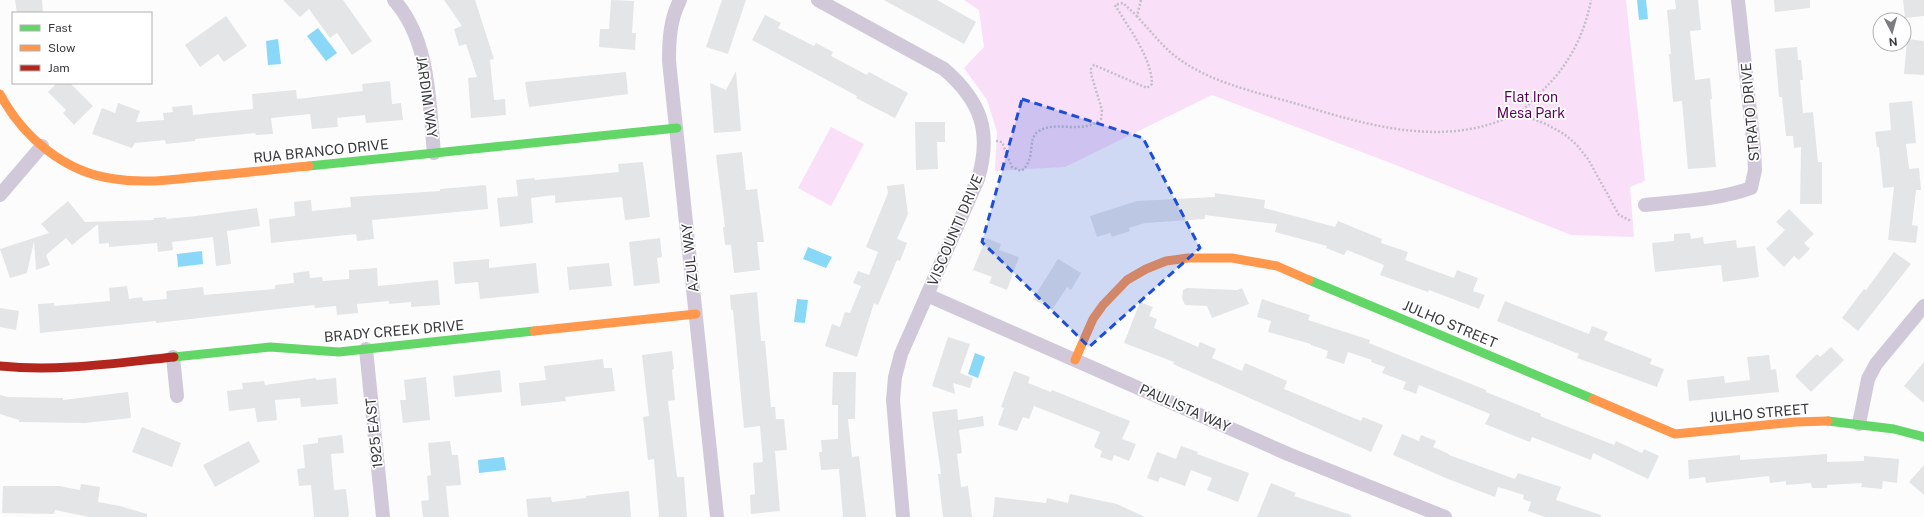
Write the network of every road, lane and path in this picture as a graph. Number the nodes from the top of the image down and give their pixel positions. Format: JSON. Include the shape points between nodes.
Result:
{"nodes":[{"id":1,"x":394,"y":0,"type":"edge"},
{"id":2,"x":680,"y":0,"type":"edge"},
{"id":3,"x":818,"y":0,"type":"edge"},
{"id":4,"x":1141,"y":0,"type":"edge"},
{"id":5,"x":1591,"y":0,"type":"edge"},
{"id":6,"x":1738,"y":0,"type":"edge"},
{"id":7,"x":1137,"y":16,"type":"junction"},
{"id":8,"x":0,"y":94,"type":"edge"},
{"id":9,"x":1519,"y":111,"type":"junction"},
{"id":10,"x":677,"y":128,"type":"junction"},
{"id":11,"x":985,"y":139,"type":"junction"},
{"id":12,"x":42,"y":146,"type":"junction"},
{"id":13,"x":434,"y":153,"type":"junction"},
{"id":14,"x":0,"y":195,"type":"edge"},
{"id":15,"x":1645,"y":205,"type":"dead end"},
{"id":16,"x":1631,"y":220,"type":"dead end"},
{"id":17,"x":927,"y":295,"type":"junction"},
{"id":18,"x":1924,"y":306,"type":"edge"},
{"id":19,"x":696,"y":314,"type":"junction"},
{"id":20,"x":366,"y":349,"type":"junction"},
{"id":21,"x":173,"y":357,"type":"junction"},
{"id":22,"x":1075,"y":360,"type":"junction"},
{"id":23,"x":0,"y":366,"type":"edge"},
{"id":24,"x":177,"y":396,"type":"dead end"},
{"id":25,"x":1859,"y":424,"type":"junction"},
{"id":26,"x":1924,"y":437,"type":"edge"},
{"id":27,"x":383,"y":517,"type":"edge"},
{"id":28,"x":718,"y":517,"type":"edge"},
{"id":29,"x":903,"y":517,"type":"edge"},
{"id":30,"x":1444,"y":517,"type":"edge"}],
"edges":[{"from":1,"to":13,"type":"street","name":"JARDIM WAY","via":[[413,30],[423,59]]},
{"from":2,"to":10,"type":"street","name":"AZUL WAY","via":[[675,11],[669,44]]},
{"from":3,"to":11,"type":"street","name":"VISCOUNTI DRIVE","via":[[944,69],[961,84],[973,102],[981,120]]},
{"from":4,"to":7,"type":"path"},
{"from":5,"to":9,"type":"path","via":[[1576,47],[1560,73]]},
{"from":6,"to":15,"type":"street","name":"STRATO DRIVE","via":[[1754,148],[1755,170],[1751,188],[1711,198]]},
{"from":7,"to":9,"type":"path","via":[[1174,56],[1203,74],[1346,119],[1389,128],[1438,132],[1470,130]]},
{"from":7,"to":11,"type":"path","via":[[1123,3],[1115,5],[1146,58],[1152,74],[1152,84],[1147,88],[1094,65],[1091,74],[1102,110],[1101,119],[1095,124],[1038,130],[1034,135],[1030,161],[1021,171],[1012,166],[1002,142]]},
{"from":8,"to":12,"type":"street","name":"RUA BRANCO DRIVE","via":[[19,123]]},
{"from":9,"to":16,"type":"path","via":[[1564,134],[1576,144],[1588,158],[1619,215]]},
{"from":10,"to":13,"type":"street","name":"RUA BRANCO DRIVE"},
{"from":10,"to":19,"type":"street","name":"AZUL WAY"},
{"from":11,"to":17,"type":"street","name":"VISCOUNTI DRIVE","via":[[984,160],[978,179]]},
{"from":12,"to":13,"type":"street","name":"RUA BRANCO DRIVE","via":[[69,164],[93,174],[131,181],[163,181]]},
{"from":12,"to":14,"type":"street"},
{"from":17,"to":22,"type":"street","name":"PAULISTA WAY"},
{"from":17,"to":29,"type":"street","name":"VISCOUNTI DRIVE","via":[[901,354],[895,377],[894,424]]},
{"from":18,"to":25,"type":"street","via":[[1876,364],[1868,379]]},
{"from":19,"to":20,"type":"street","name":"BRADY CREEK DRIVE"},
{"from":19,"to":28,"type":"street","name":"AZUL WAY"},
{"from":20,"to":21,"type":"street","name":"BRADY CREEK DRIVE","via":[[323,352],[270,347]]},
{"from":20,"to":27,"type":"street","name":"1925 EAST"},
{"from":21,"to":23,"type":"street","name":"BRADY CREEK DRIVE","via":[[59,369]]},
{"from":21,"to":24,"type":"street"},
{"from":22,"to":25,"type":"street","name":"JULHO STREET","via":[[1097,312],[1119,286],[1146,268],[1178,258],[1211,255],[1244,258],[1283,268],[1675,434],[1795,422]]},
{"from":22,"to":30,"type":"street","name":"PAULISTA WAY","via":[[1295,457]]},
{"from":25,"to":26,"type":"street","name":"JULHO STREET"}]}
